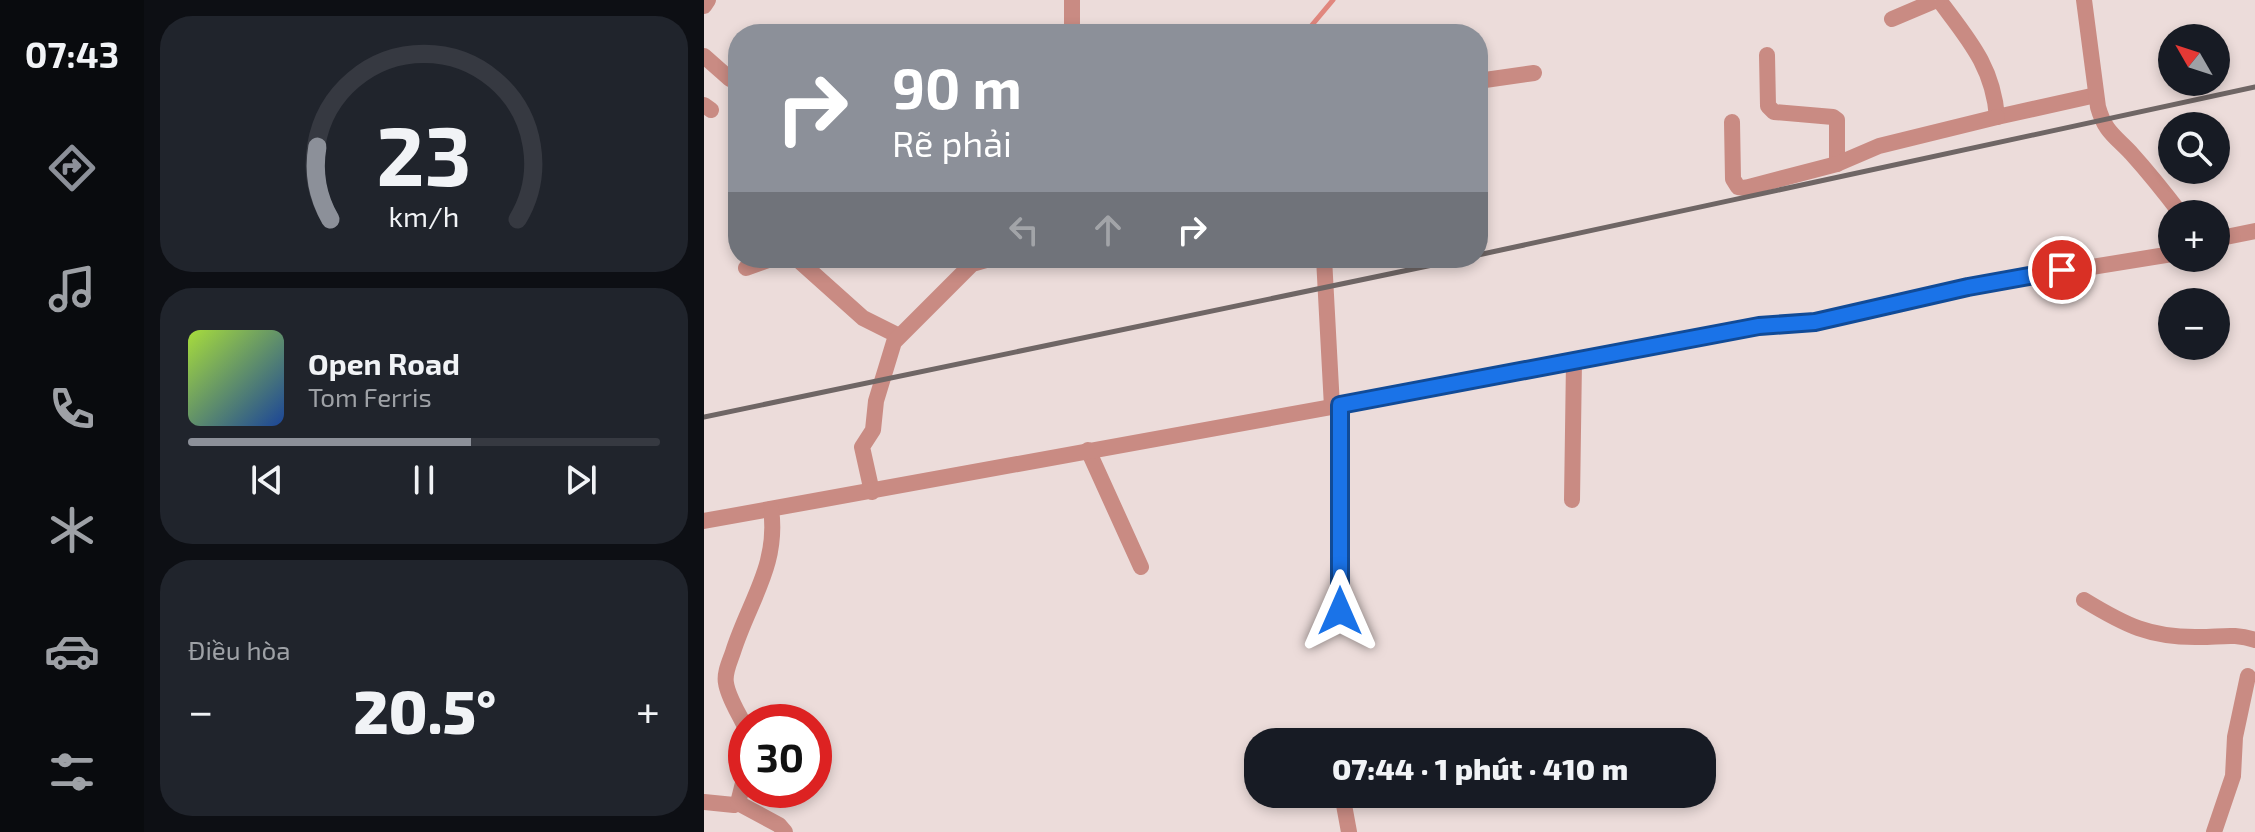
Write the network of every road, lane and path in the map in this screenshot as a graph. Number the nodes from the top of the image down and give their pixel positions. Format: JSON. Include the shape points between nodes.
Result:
{"nodes":[{"id":1,"x":708,"y":0,"type":"edge"},
{"id":2,"x":1072,"y":0,"type":"edge"},
{"id":3,"x":1938,"y":0,"type":"edge"},
{"id":4,"x":2084,"y":0,"type":"edge"},
{"id":5,"x":704,"y":6,"type":"edge"},
{"id":6,"x":1892,"y":19,"type":"dead end"},
{"id":7,"x":1072,"y":24,"type":"edge"},
{"id":8,"x":1767,"y":55,"type":"dead end"},
{"id":9,"x":704,"y":56,"type":"edge"},
{"id":10,"x":1534,"y":73,"type":"dead end"},
{"id":11,"x":728,"y":77,"type":"edge"},
{"id":12,"x":1488,"y":80,"type":"edge"},
{"id":13,"x":2096,"y":95,"type":"junction"},
{"id":14,"x":1997,"y":117,"type":"junction"},
{"id":15,"x":1732,"y":122,"type":"dead end"},
{"id":16,"x":1837,"y":164,"type":"junction"},
{"id":17,"x":2169,"y":200,"type":"edge"},
{"id":18,"x":2255,"y":231,"type":"edge"},
{"id":19,"x":2230,"y":236,"type":"edge"},
{"id":20,"x":2158,"y":256,"type":"edge"},
{"id":21,"x":807,"y":268,"type":"edge"},
{"id":22,"x":968,"y":268,"type":"edge"},
{"id":23,"x":1325,"y":268,"type":"edge"},
{"id":24,"x":899,"y":336,"type":"junction"},
{"id":25,"x":1574,"y":361,"type":"junction"},
{"id":26,"x":1336,"y":406,"type":"junction"},
{"id":27,"x":1088,"y":450,"type":"junction"},
{"id":28,"x":872,"y":492,"type":"junction"},
{"id":29,"x":1572,"y":500,"type":"dead end"},
{"id":30,"x":771,"y":509,"type":"junction"},
{"id":31,"x":704,"y":521,"type":"edge"},
{"id":32,"x":1141,"y":567,"type":"dead end"},
{"id":33,"x":2084,"y":600,"type":"dead end"},
{"id":34,"x":1340,"y":611,"type":"dead end"},
{"id":35,"x":2255,"y":640,"type":"edge"},
{"id":36,"x":2248,"y":676,"type":"dead end"},
{"id":37,"x":736,"y":704,"type":"edge"},
{"id":38,"x":704,"y":802,"type":"edge"},
{"id":39,"x":728,"y":804,"type":"edge"},
{"id":40,"x":747,"y":808,"type":"edge"},
{"id":41,"x":1345,"y":808,"type":"edge"},
{"id":42,"x":785,"y":832,"type":"edge"},
{"id":43,"x":1349,"y":832,"type":"edge"},
{"id":44,"x":2214,"y":832,"type":"edge"}],
"edges":[{"from":1,"to":5,"type":"street"},
{"from":2,"to":7,"type":"street"},
{"from":3,"to":6,"type":"street"},
{"from":3,"to":14,"type":"street","via":[[1982,57]]},
{"from":4,"to":13,"type":"street"},
{"from":8,"to":16,"type":"street","via":[[1768,106],[1774,112],[1837,120]]},
{"from":9,"to":11,"type":"street"},
{"from":10,"to":12,"type":"street"},
{"from":13,"to":14,"type":"street"},
{"from":13,"to":17,"type":"street","via":[[2105,129]]},
{"from":14,"to":16,"type":"street","via":[[1879,146]]},
{"from":15,"to":16,"type":"street","via":[[1733,179],[1738,187]]},
{"from":18,"to":19,"type":"street"},
{"from":20,"to":25,"type":"street","via":[[2019,277],[1815,322],[1759,326]]},
{"from":21,"to":24,"type":"street","via":[[863,318]]},
{"from":22,"to":24,"type":"street"},
{"from":23,"to":26,"type":"street"},
{"from":24,"to":28,"type":"street","via":[[889,351],[873,430],[862,447]]},
{"from":25,"to":26,"type":"street"},
{"from":25,"to":29,"type":"street"},
{"from":26,"to":27,"type":"street"},
{"from":26,"to":34,"type":"street"},
{"from":27,"to":28,"type":"street"},
{"from":27,"to":32,"type":"street"},
{"from":28,"to":30,"type":"street"},
{"from":30,"to":31,"type":"street"},
{"from":30,"to":37,"type":"street","via":[[770,557],[725,679]]},
{"from":33,"to":35,"type":"street","via":[[2139,630]]},
{"from":36,"to":44,"type":"street","via":[[2233,776]]},
{"from":38,"to":39,"type":"street"},
{"from":40,"to":42,"type":"street"},
{"from":41,"to":43,"type":"street"}]}
